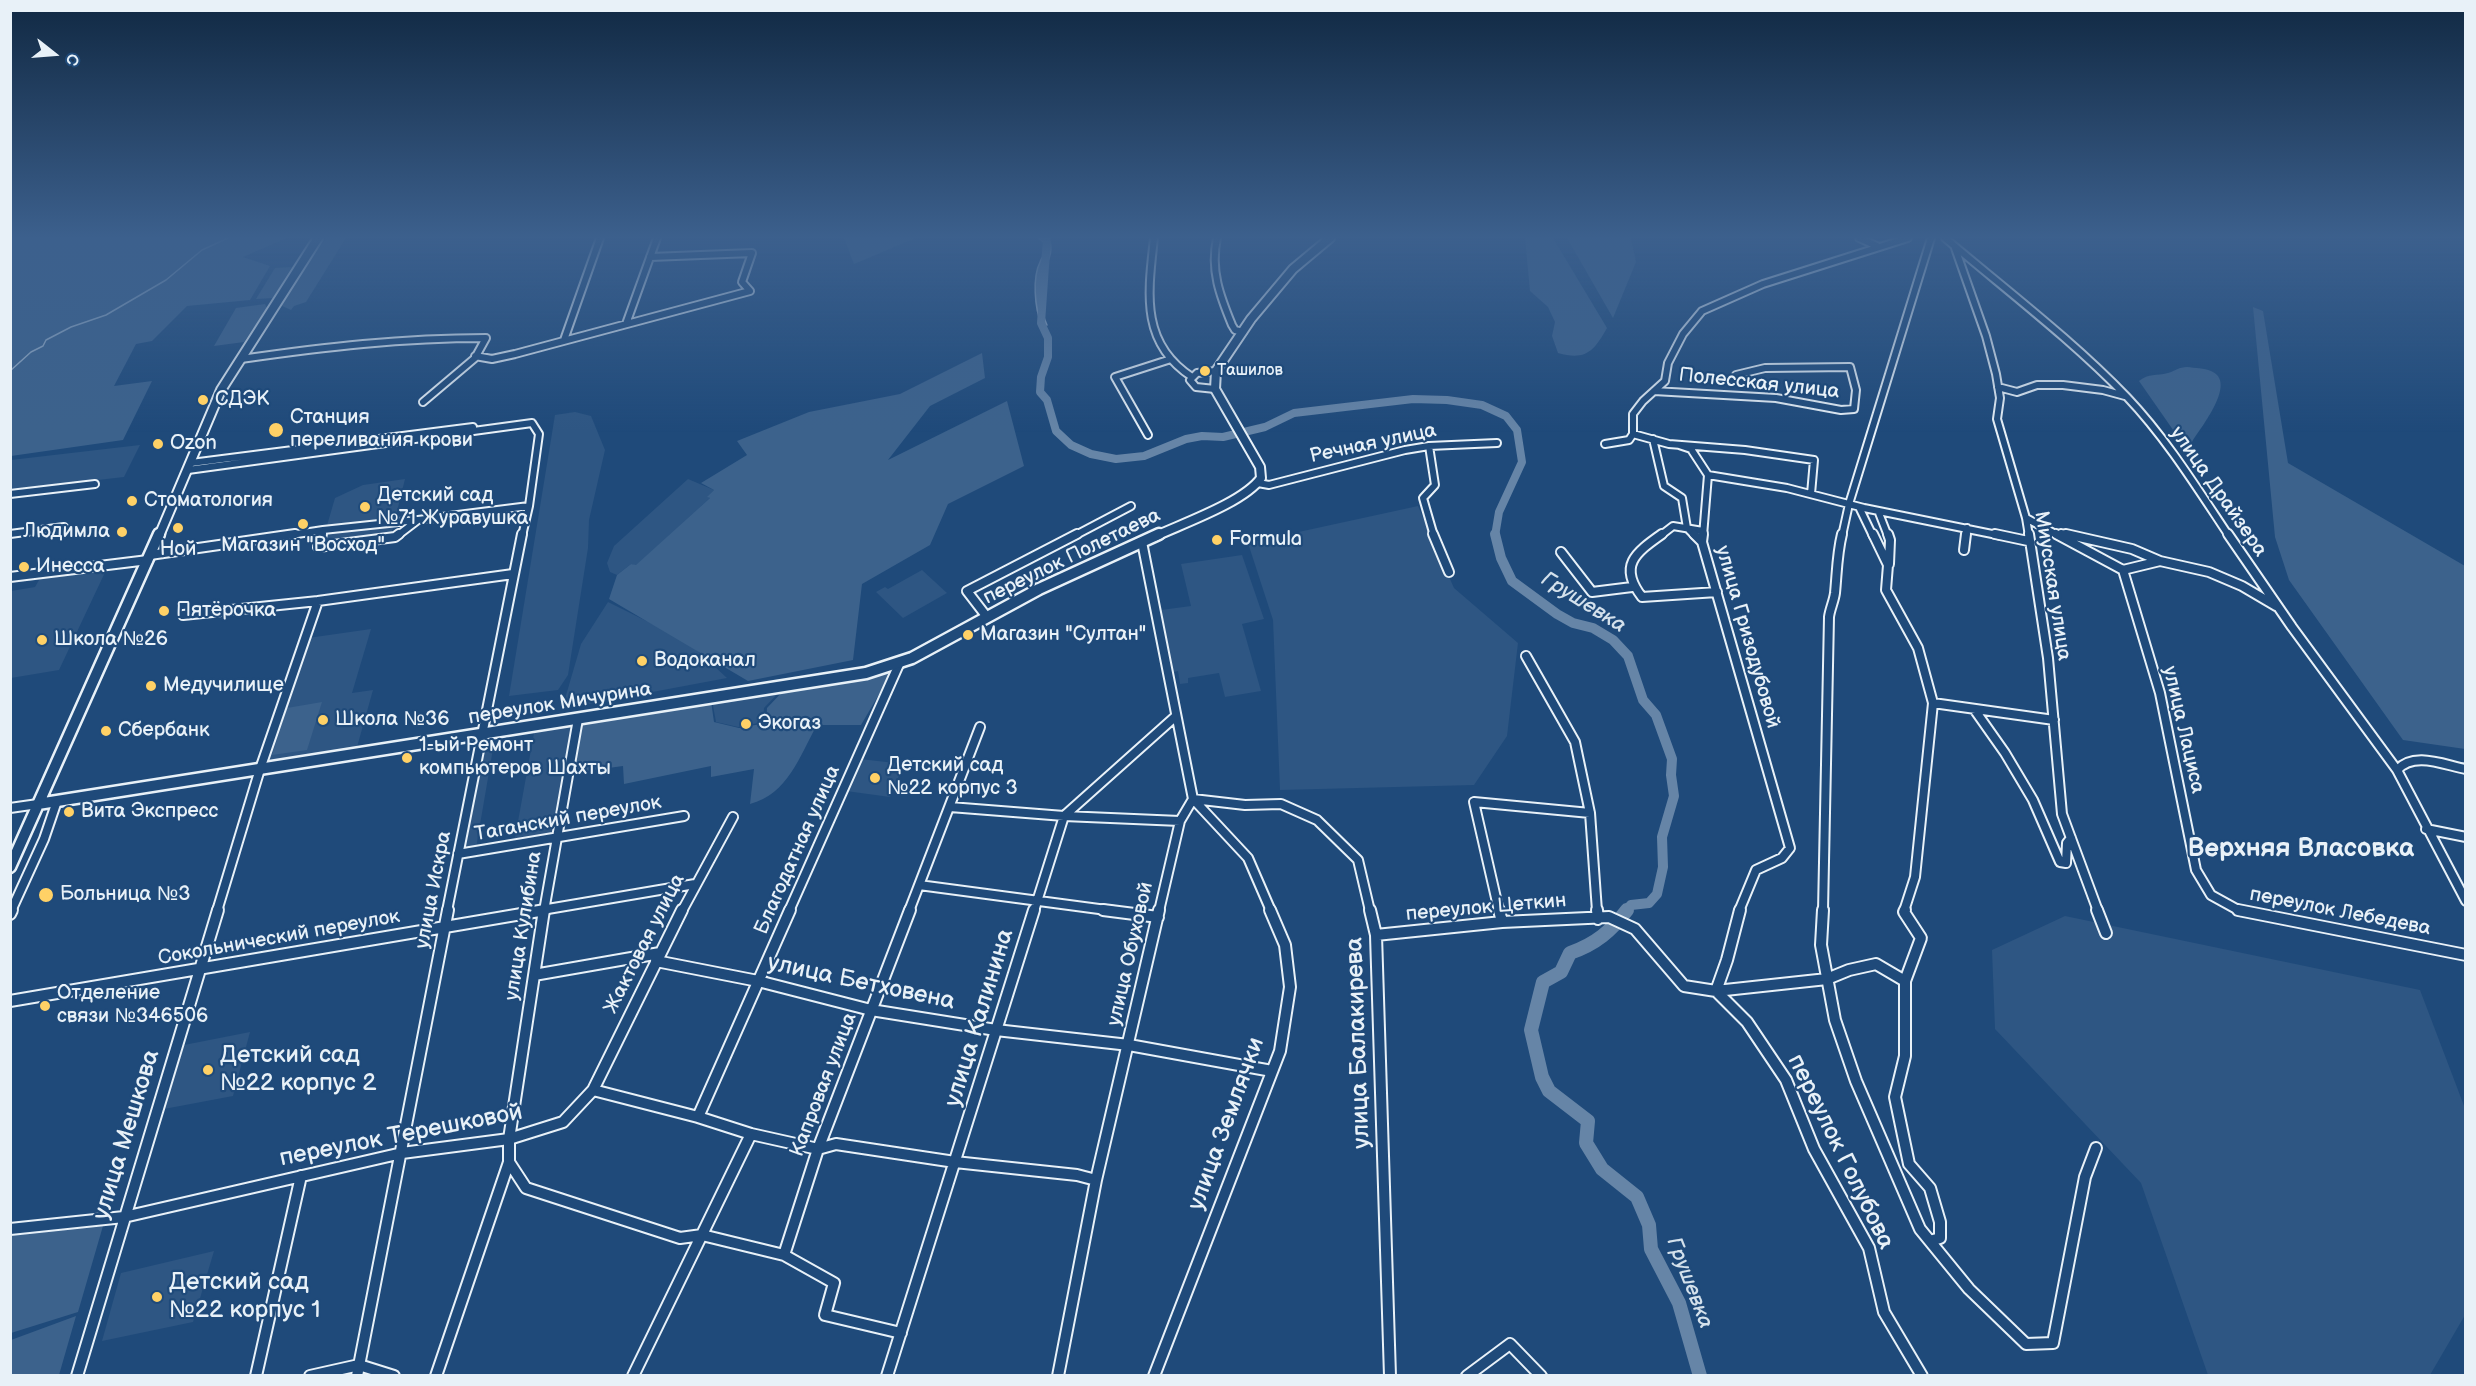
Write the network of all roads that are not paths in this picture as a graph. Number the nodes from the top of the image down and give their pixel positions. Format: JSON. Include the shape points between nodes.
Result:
{"nodes":[{"id":1,"x":276,"y":303,"type":"edge"},
{"id":2,"x":577,"y":303,"type":"edge"},
{"id":3,"x":634,"y":303,"type":"edge"},
{"id":4,"x":706,"y":303,"type":"edge"},
{"id":5,"x":1151,"y":303,"type":"edge"},
{"id":6,"x":1223,"y":303,"type":"edge"},
{"id":7,"x":1266,"y":303,"type":"edge"},
{"id":8,"x":1721,"y":303,"type":"edge"},
{"id":9,"x":1911,"y":303,"type":"edge"},
{"id":10,"x":1974,"y":303,"type":"edge"},
{"id":11,"x":2021,"y":303,"type":"edge"},
{"id":12,"x":626,"y":324,"type":"junction"},
{"id":13,"x":1243,"y":332,"type":"junction"},
{"id":14,"x":564,"y":340,"type":"junction"},
{"id":15,"x":476,"y":356,"type":"junction"},
{"id":16,"x":241,"y":358,"type":"junction"},
{"id":17,"x":1171,"y":359,"type":"junction"},
{"id":18,"x":1216,"y":371,"type":"junction"},
{"id":19,"x":1736,"y":375,"type":"dead end"},
{"id":20,"x":1192,"y":377,"type":"junction"},
{"id":21,"x":1998,"y":387,"type":"junction"},
{"id":22,"x":1215,"y":389,"type":"junction"},
{"id":23,"x":1654,"y":391,"type":"junction"},
{"id":24,"x":2127,"y":397,"type":"junction"},
{"id":25,"x":423,"y":402,"type":"dead end"},
{"id":26,"x":1633,"y":434,"type":"junction"},
{"id":27,"x":1148,"y":435,"type":"dead end"},
{"id":28,"x":1653,"y":439,"type":"junction"},
{"id":29,"x":1497,"y":443,"type":"dead end"},
{"id":30,"x":1605,"y":444,"type":"dead end"},
{"id":31,"x":1679,"y":445,"type":"junction"},
{"id":32,"x":1429,"y":446,"type":"junction"},
{"id":33,"x":189,"y":466,"type":"junction"},
{"id":34,"x":1708,"y":475,"type":"junction"},
{"id":35,"x":1258,"y":483,"type":"junction"},
{"id":36,"x":95,"y":484,"type":"dead end"},
{"id":37,"x":10,"y":494,"type":"edge"},
{"id":38,"x":1811,"y":494,"type":"junction"},
{"id":39,"x":1849,"y":504,"type":"junction"},
{"id":40,"x":529,"y":506,"type":"junction"},
{"id":41,"x":1131,"y":506,"type":"dead end"},
{"id":42,"x":1859,"y":507,"type":"junction"},
{"id":43,"x":1879,"y":513,"type":"junction"},
{"id":44,"x":2026,"y":518,"type":"junction"},
{"id":45,"x":418,"y":520,"type":"junction"},
{"id":46,"x":64,"y":527,"type":"dead end"},
{"id":47,"x":1687,"y":528,"type":"junction"},
{"id":48,"x":1967,"y":528,"type":"junction"},
{"id":49,"x":323,"y":530,"type":"junction"},
{"id":50,"x":1703,"y":531,"type":"junction"},
{"id":51,"x":2050,"y":531,"type":"junction"},
{"id":52,"x":10,"y":534,"type":"edge"},
{"id":53,"x":2028,"y":541,"type":"junction"},
{"id":54,"x":1142,"y":542,"type":"junction"},
{"id":55,"x":1702,"y":542,"type":"junction"},
{"id":56,"x":1964,"y":549,"type":"dead end"},
{"id":57,"x":1561,"y":552,"type":"dead end"},
{"id":58,"x":149,"y":557,"type":"junction"},
{"id":59,"x":2160,"y":561,"type":"junction"},
{"id":60,"x":1888,"y":565,"type":"junction"},
{"id":61,"x":2122,"y":570,"type":"junction"},
{"id":62,"x":1449,"y":572,"type":"dead end"},
{"id":63,"x":513,"y":574,"type":"junction"},
{"id":64,"x":10,"y":577,"type":"edge"},
{"id":65,"x":1632,"y":587,"type":"junction"},
{"id":66,"x":1717,"y":592,"type":"junction"},
{"id":67,"x":318,"y":601,"type":"junction"},
{"id":68,"x":2280,"y":608,"type":"junction"},
{"id":69,"x":183,"y":615,"type":"dead end"},
{"id":70,"x":987,"y":617,"type":"junction"},
{"id":71,"x":1527,"y":656,"type":"dead end"},
{"id":72,"x":900,"y":662,"type":"junction"},
{"id":73,"x":1934,"y":703,"type":"junction"},
{"id":74,"x":1974,"y":709,"type":"junction"},
{"id":75,"x":1176,"y":716,"type":"junction"},
{"id":76,"x":578,"y":719,"type":"junction"},
{"id":77,"x":2054,"y":720,"type":"junction"},
{"id":78,"x":980,"y":726,"type":"dead end"},
{"id":79,"x":483,"y":734,"type":"junction"},
{"id":80,"x":260,"y":769,"type":"junction"},
{"id":81,"x":2466,"y":769,"type":"edge"},
{"id":82,"x":2397,"y":770,"type":"junction"},
{"id":83,"x":1193,"y":799,"type":"junction"},
{"id":84,"x":57,"y":801,"type":"junction"},
{"id":85,"x":38,"y":804,"type":"junction"},
{"id":86,"x":950,"y":807,"type":"junction"},
{"id":87,"x":10,"y":808,"type":"edge"},
{"id":88,"x":1590,"y":813,"type":"junction"},
{"id":89,"x":684,"y":816,"type":"dead end"},
{"id":90,"x":1064,"y":816,"type":"junction"},
{"id":91,"x":733,"y":817,"type":"dead end"},
{"id":92,"x":1180,"y":821,"type":"junction"},
{"id":93,"x":2426,"y":829,"type":"junction"},
{"id":94,"x":2466,"y":837,"type":"edge"},
{"id":95,"x":2071,"y":838,"type":"junction"},
{"id":96,"x":557,"y":839,"type":"junction"},
{"id":97,"x":458,"y":854,"type":"junction"},
{"id":98,"x":10,"y":867,"type":"edge"},
{"id":99,"x":694,"y":884,"type":"junction"},
{"id":100,"x":919,"y":885,"type":"junction"},
{"id":101,"x":2211,"y":895,"type":"joint"},
{"id":102,"x":1037,"y":900,"type":"junction"},
{"id":103,"x":2466,"y":902,"type":"edge"},
{"id":104,"x":544,"y":910,"type":"junction"},
{"id":105,"x":10,"y":914,"type":"edge"},
{"id":106,"x":1158,"y":917,"type":"junction"},
{"id":107,"x":1598,"y":919,"type":"junction"},
{"id":108,"x":1502,"y":922,"type":"junction"},
{"id":109,"x":443,"y":928,"type":"junction"},
{"id":110,"x":2106,"y":933,"type":"dead end"},
{"id":111,"x":1376,"y":935,"type":"junction"},
{"id":112,"x":2466,"y":955,"type":"edge"},
{"id":113,"x":658,"y":957,"type":"junction"},
{"id":114,"x":198,"y":970,"type":"junction"},
{"id":115,"x":534,"y":975,"type":"junction"},
{"id":116,"x":1827,"y":979,"type":"junction"},
{"id":117,"x":758,"y":981,"type":"junction"},
{"id":118,"x":1905,"y":981,"type":"junction"},
{"id":119,"x":1716,"y":991,"type":"junction"},
{"id":120,"x":10,"y":1001,"type":"edge"},
{"id":121,"x":871,"y":1010,"type":"junction"},
{"id":122,"x":996,"y":1030,"type":"junction"},
{"id":123,"x":1129,"y":1045,"type":"junction"},
{"id":124,"x":1272,"y":1071,"type":"junction"},
{"id":125,"x":593,"y":1090,"type":"junction"},
{"id":126,"x":698,"y":1117,"type":"junction"},
{"id":127,"x":751,"y":1134,"type":"junction"},
{"id":128,"x":509,"y":1139,"type":"junction"},
{"id":129,"x":2096,"y":1148,"type":"dead end"},
{"id":130,"x":818,"y":1149,"type":"junction"},
{"id":131,"x":402,"y":1152,"type":"junction"},
{"id":132,"x":509,"y":1162,"type":"junction"},
{"id":133,"x":955,"y":1162,"type":"junction"},
{"id":134,"x":301,"y":1176,"type":"junction"},
{"id":135,"x":1096,"y":1180,"type":"junction"},
{"id":136,"x":124,"y":1217,"type":"junction"},
{"id":137,"x":10,"y":1229,"type":"edge"},
{"id":138,"x":702,"y":1235,"type":"junction"},
{"id":139,"x":1930,"y":1241,"type":"junction"},
{"id":140,"x":784,"y":1255,"type":"junction"},
{"id":141,"x":901,"y":1333,"type":"junction"},
{"id":142,"x":358,"y":1370,"type":"edge"},
{"id":143,"x":77,"y":1376,"type":"edge"},
{"id":144,"x":256,"y":1376,"type":"edge"},
{"id":145,"x":310,"y":1376,"type":"edge"},
{"id":146,"x":394,"y":1376,"type":"edge"},
{"id":147,"x":436,"y":1376,"type":"edge"},
{"id":148,"x":633,"y":1376,"type":"edge"},
{"id":149,"x":887,"y":1376,"type":"edge"},
{"id":150,"x":1058,"y":1376,"type":"edge"},
{"id":151,"x":1154,"y":1376,"type":"edge"},
{"id":152,"x":1390,"y":1376,"type":"edge"},
{"id":153,"x":1467,"y":1376,"type":"edge"},
{"id":154,"x":1541,"y":1376,"type":"edge"},
{"id":155,"x":1922,"y":1376,"type":"edge"}],
"edges":[{"from":1,"to":16,"type":"main road"},
{"from":2,"to":14,"type":"street"},
{"from":3,"to":12,"type":"street"},
{"from":4,"to":12,"type":"street"},
{"from":5,"to":17,"type":"street","via":[[1159,346]]},
{"from":6,"to":13,"type":"street","via":[[1235,330]]},
{"from":7,"to":13,"type":"main road"},
{"from":8,"to":23,"type":"street","via":[[1702,311],[1683,334],[1668,363],[1665,381]]},
{"from":9,"to":39,"type":"street"},
{"from":10,"to":21,"type":"street","name":"Миусская улица"},
{"from":11,"to":24,"type":"street","name":"улица Драйзера"},
{"from":12,"to":14,"type":"street"},
{"from":13,"to":18,"type":"main road"},
{"from":14,"to":15,"type":"street","via":[[492,359]]},
{"from":15,"to":16,"type":"street","via":[[484,336],[356,344]]},
{"from":15,"to":25,"type":"street"},
{"from":16,"to":33,"type":"main road","via":[[212,408]]},
{"from":17,"to":20,"type":"street"},
{"from":17,"to":27,"type":"street","via":[[1115,377]]},
{"from":18,"to":20,"type":"street"},
{"from":18,"to":22,"type":"main road"},
{"from":19,"to":23,"type":"street","name":"Полесская улица","via":[[1765,368],[1850,367],[1856,390],[1854,409],[1776,398]]},
{"from":20,"to":22,"type":"street","via":[[1190,382],[1194,386]]},
{"from":21,"to":24,"type":"street","via":[[2017,392],[2037,385],[2063,386]]},
{"from":21,"to":44,"type":"street","name":"Миусская улица","via":[[1997,419]]},
{"from":22,"to":35,"type":"main road","via":[[1260,466]]},
{"from":23,"to":26,"type":"street","via":[[1633,414]]},
{"from":24,"to":68,"type":"street","name":"улица Драйзера","via":[[2167,446]]},
{"from":26,"to":28,"type":"street"},
{"from":26,"to":30,"type":"street","via":[[1629,440]]},
{"from":28,"to":31,"type":"street"},
{"from":28,"to":47,"type":"street","via":[[1664,486],[1682,498]]},
{"from":29,"to":32,"type":"street","name":"Речная улица"},
{"from":31,"to":34,"type":"street","via":[[1691,449]]},
{"from":31,"to":38,"type":"street","via":[[1814,460]]},
{"from":32,"to":35,"type":"street","name":"Речная улица","via":[[1269,485]]},
{"from":32,"to":62,"type":"street","via":[[1435,485],[1424,498],[1428,522]]},
{"from":33,"to":40,"type":"street","name":"улица Искра","via":[[532,423],[539,434]]},
{"from":33,"to":58,"type":"main road"},
{"from":34,"to":38,"type":"street"},
{"from":34,"to":50,"type":"street","name":"улица Гризодубовой"},
{"from":35,"to":54,"type":"main road","name":"переулок Полетаева","via":[[1231,501]]},
{"from":36,"to":37,"type":"street"},
{"from":38,"to":39,"type":"street"},
{"from":39,"to":42,"type":"street"},
{"from":39,"to":116,"type":"street","via":[[1837,555],[1830,617],[1821,945]]},
{"from":40,"to":45,"type":"street"},
{"from":40,"to":63,"type":"street","name":"улица Искра"},
{"from":41,"to":70,"type":"street","via":[[967,591]]},
{"from":42,"to":43,"type":"street"},
{"from":42,"to":60,"type":"street"},
{"from":43,"to":48,"type":"street"},
{"from":43,"to":60,"type":"street","via":[[1890,540]]},
{"from":44,"to":51,"type":"street"},
{"from":44,"to":53,"type":"street","name":"Миусская улица"},
{"from":45,"to":49,"type":"street"},
{"from":45,"to":49,"type":"street","via":[[395,537],[318,547]]},
{"from":46,"to":52,"type":"street"},
{"from":47,"to":50,"type":"street"},
{"from":47,"to":55,"type":"street"},
{"from":47,"to":65,"type":"street","via":[[1672,526],[1635,555],[1629,570]]},
{"from":48,"to":53,"type":"street"},
{"from":48,"to":56,"type":"street"},
{"from":49,"to":58,"type":"street"},
{"from":50,"to":55,"type":"street","name":"улица Гризодубовой"},
{"from":51,"to":59,"type":"street","via":[[2132,549]]},
{"from":51,"to":61,"type":"street"},
{"from":53,"to":77,"type":"street","name":"Миусская улица"},
{"from":54,"to":70,"type":"main road","name":"переулок Полетаева"},
{"from":54,"to":75,"type":"street"},
{"from":55,"to":66,"type":"street","name":"улица Гризодубовой"},
{"from":57,"to":65,"type":"street","via":[[1592,592]]},
{"from":58,"to":64,"type":"street"},
{"from":58,"to":85,"type":"main road"},
{"from":59,"to":61,"type":"street","name":"улица Драйзера"},
{"from":59,"to":68,"type":"street","name":"улица Драйзера","via":[[2209,572]]},
{"from":60,"to":73,"type":"street","via":[[1886,590],[1918,648]]},
{"from":61,"to":101,"type":"street","name":"улица Лациса","via":[[2160,693],[2196,870]]},
{"from":63,"to":67,"type":"street"},
{"from":63,"to":79,"type":"street","name":"улица Искра"},
{"from":65,"to":66,"type":"street","via":[[1642,597]]},
{"from":66,"to":119,"type":"street","name":"улица Гризодубовой","via":[[1790,848],[1782,858],[1756,870],[1738,914]]},
{"from":67,"to":69,"type":"street"},
{"from":67,"to":80,"type":"street","name":"улица Мешкова"},
{"from":68,"to":82,"type":"street","name":"улица Драйзера"},
{"from":70,"to":72,"type":"main road","name":"переулок Полетаева"},
{"from":71,"to":88,"type":"street","via":[[1575,742]]},
{"from":72,"to":76,"type":"main road","name":"переулок Мичурина","via":[[844,676]]},
{"from":72,"to":117,"type":"street","name":"Благодатная улица"},
{"from":73,"to":74,"type":"street"},
{"from":73,"to":118,"type":"street","via":[[1915,877],[1904,912],[1921,938]]},
{"from":74,"to":77,"type":"street"},
{"from":74,"to":95,"type":"street","via":[[2033,800],[2060,862],[2066,863]]},
{"from":75,"to":83,"type":"street"},
{"from":75,"to":90,"type":"street"},
{"from":76,"to":79,"type":"main road","name":"переулок Мичурина"},
{"from":76,"to":96,"type":"street","name":"улица Кулибина"},
{"from":77,"to":95,"type":"street","name":"Миусская улица","via":[[2062,814]]},
{"from":78,"to":86,"type":"street","name":"Капровая улица"},
{"from":79,"to":80,"type":"main road","name":"переулок Мичурина"},
{"from":79,"to":97,"type":"street","name":"улица Искра"},
{"from":80,"to":84,"type":"main road","name":"переулок Мичурина"},
{"from":80,"to":114,"type":"street","name":"улица Мешкова"},
{"from":81,"to":82,"type":"street","via":[[2414,759]]},
{"from":82,"to":93,"type":"street","name":"улица Драйзера"},
{"from":83,"to":92,"type":"street","name":"улица Обуховой"},
{"from":83,"to":111,"type":"street","name":"улица Балакирева","via":[[1245,805],[1281,804],[1317,820],[1358,860]]},
{"from":83,"to":124,"type":"street","name":"улица Землячки","via":[[1248,858],[1285,945],[1290,987],[1280,1051]]},
{"from":84,"to":85,"type":"main road","name":"переулок Мичурина"},
{"from":84,"to":105,"type":"street"},
{"from":85,"to":87,"type":"street","name":"переулок Мичурина"},
{"from":85,"to":98,"type":"main road"},
{"from":86,"to":90,"type":"street"},
{"from":86,"to":100,"type":"street","name":"Капровая улица"},
{"from":88,"to":107,"type":"street"},
{"from":88,"to":108,"type":"street","via":[[1474,802]]},
{"from":89,"to":96,"type":"street","name":"Таганский переулок"},
{"from":90,"to":92,"type":"street"},
{"from":90,"to":102,"type":"street","name":"улица Калинина"},
{"from":91,"to":99,"type":"street","name":"Жактовая улица"},
{"from":92,"to":106,"type":"street","name":"улица Обуховой"},
{"from":93,"to":94,"type":"street"},
{"from":93,"to":103,"type":"street","name":"улица Драйзера"},
{"from":95,"to":110,"type":"street","name":"Миусская улица"},
{"from":96,"to":97,"type":"street","name":"Таганский переулок"},
{"from":96,"to":104,"type":"street","name":"улица Кулибина"},
{"from":97,"to":109,"type":"street","name":"улица Искра"},
{"from":99,"to":104,"type":"street","name":"Сокольнический переулок"},
{"from":99,"to":113,"type":"street","name":"Жактовая улица"},
{"from":100,"to":102,"type":"street"},
{"from":100,"to":121,"type":"street","name":"Капровая улица"},
{"from":101,"to":112,"type":"street","name":"переулок Лебедева","via":[[2242,912]]},
{"from":102,"to":106,"type":"street"},
{"from":102,"to":122,"type":"street","name":"улица Калинина"},
{"from":104,"to":109,"type":"street","name":"Сокольнический переулок"},
{"from":104,"to":115,"type":"street","name":"улица Кулибина"},
{"from":106,"to":123,"type":"street","name":"улица Обуховой"},
{"from":107,"to":108,"type":"street","name":"переулок Цеткин"},
{"from":107,"to":119,"type":"street","name":"переулок Цеткин","via":[[1609,917],[1635,929],[1684,986]]},
{"from":108,"to":111,"type":"street","name":"переулок Цеткин"},
{"from":109,"to":114,"type":"street","name":"Сокольнический переулок"},
{"from":109,"to":131,"type":"street","name":"улица Искра"},
{"from":111,"to":152,"type":"street","name":"улица Балакирева"},
{"from":113,"to":115,"type":"street"},
{"from":113,"to":117,"type":"street","name":"улица Бетховена"},
{"from":113,"to":125,"type":"street","name":"Жактовая улица"},
{"from":114,"to":120,"type":"street","name":"Сокольнический переулок"},
{"from":114,"to":136,"type":"street","name":"улица Мешкова"},
{"from":115,"to":128,"type":"street","name":"улица Кулибина"},
{"from":116,"to":118,"type":"street","via":[[1876,964]]},
{"from":116,"to":119,"type":"street"},
{"from":116,"to":139,"type":"street","via":[[1835,1020],[1856,1081],[1920,1229]]},
{"from":117,"to":121,"type":"street","name":"улица Бетховена"},
{"from":117,"to":126,"type":"street","name":"Благодатная улица"},
{"from":118,"to":139,"type":"street","via":[[1905,1056],[1895,1096],[1909,1164],[1930,1188],[1940,1221],[1940,1238]]},
{"from":119,"to":155,"type":"street","name":"переулок Голубова","via":[[1747,1022],[1786,1080],[1814,1149],[1869,1248],[1884,1312]]},
{"from":121,"to":122,"type":"street","name":"улица Бетховена"},
{"from":121,"to":130,"type":"street","name":"Капровая улица"},
{"from":122,"to":123,"type":"street","name":"улица Бетховена"},
{"from":122,"to":133,"type":"street","name":"улица Калинина"},
{"from":123,"to":124,"type":"street","name":"улица Бетховена"},
{"from":123,"to":135,"type":"street","name":"улица Обуховой"},
{"from":124,"to":151,"type":"street","name":"улица Землячки"},
{"from":125,"to":126,"type":"street"},
{"from":125,"to":128,"type":"street","name":"переулок Терешковой","via":[[563,1122]]},
{"from":126,"to":127,"type":"street"},
{"from":127,"to":130,"type":"street"},
{"from":127,"to":138,"type":"street"},
{"from":128,"to":131,"type":"street","name":"переулок Терешковой"},
{"from":128,"to":132,"type":"street","name":"улица Кулибина"},
{"from":129,"to":139,"type":"street","via":[[2085,1177],[2053,1342],[2026,1344],[1969,1289]]},
{"from":130,"to":133,"type":"street","via":[[836,1144]]},
{"from":130,"to":140,"type":"street","name":"Капровая улица"},
{"from":131,"to":134,"type":"street","name":"переулок Терешковой"},
{"from":131,"to":142,"type":"street","name":"улица Искра"},
{"from":132,"to":138,"type":"street","via":[[525,1188],[680,1238]]},
{"from":132,"to":147,"type":"street"},
{"from":133,"to":135,"type":"street"},
{"from":133,"to":141,"type":"street","name":"улица Калинина"},
{"from":134,"to":136,"type":"street","name":"переулок Терешковой"},
{"from":134,"to":144,"type":"street"},
{"from":135,"to":150,"type":"street","name":"улица Обуховой"},
{"from":136,"to":137,"type":"street","name":"переулок Терешковой"},
{"from":136,"to":143,"type":"street","name":"улица Мешкова"},
{"from":138,"to":140,"type":"street"},
{"from":138,"to":148,"type":"street"},
{"from":140,"to":141,"type":"street","via":[[834,1283],[825,1315]]},
{"from":141,"to":149,"type":"street","name":"улица Калинина"},
{"from":142,"to":145,"type":"street"},
{"from":142,"to":146,"type":"street"},
{"from":153,"to":154,"type":"street","via":[[1510,1344]]}]}
